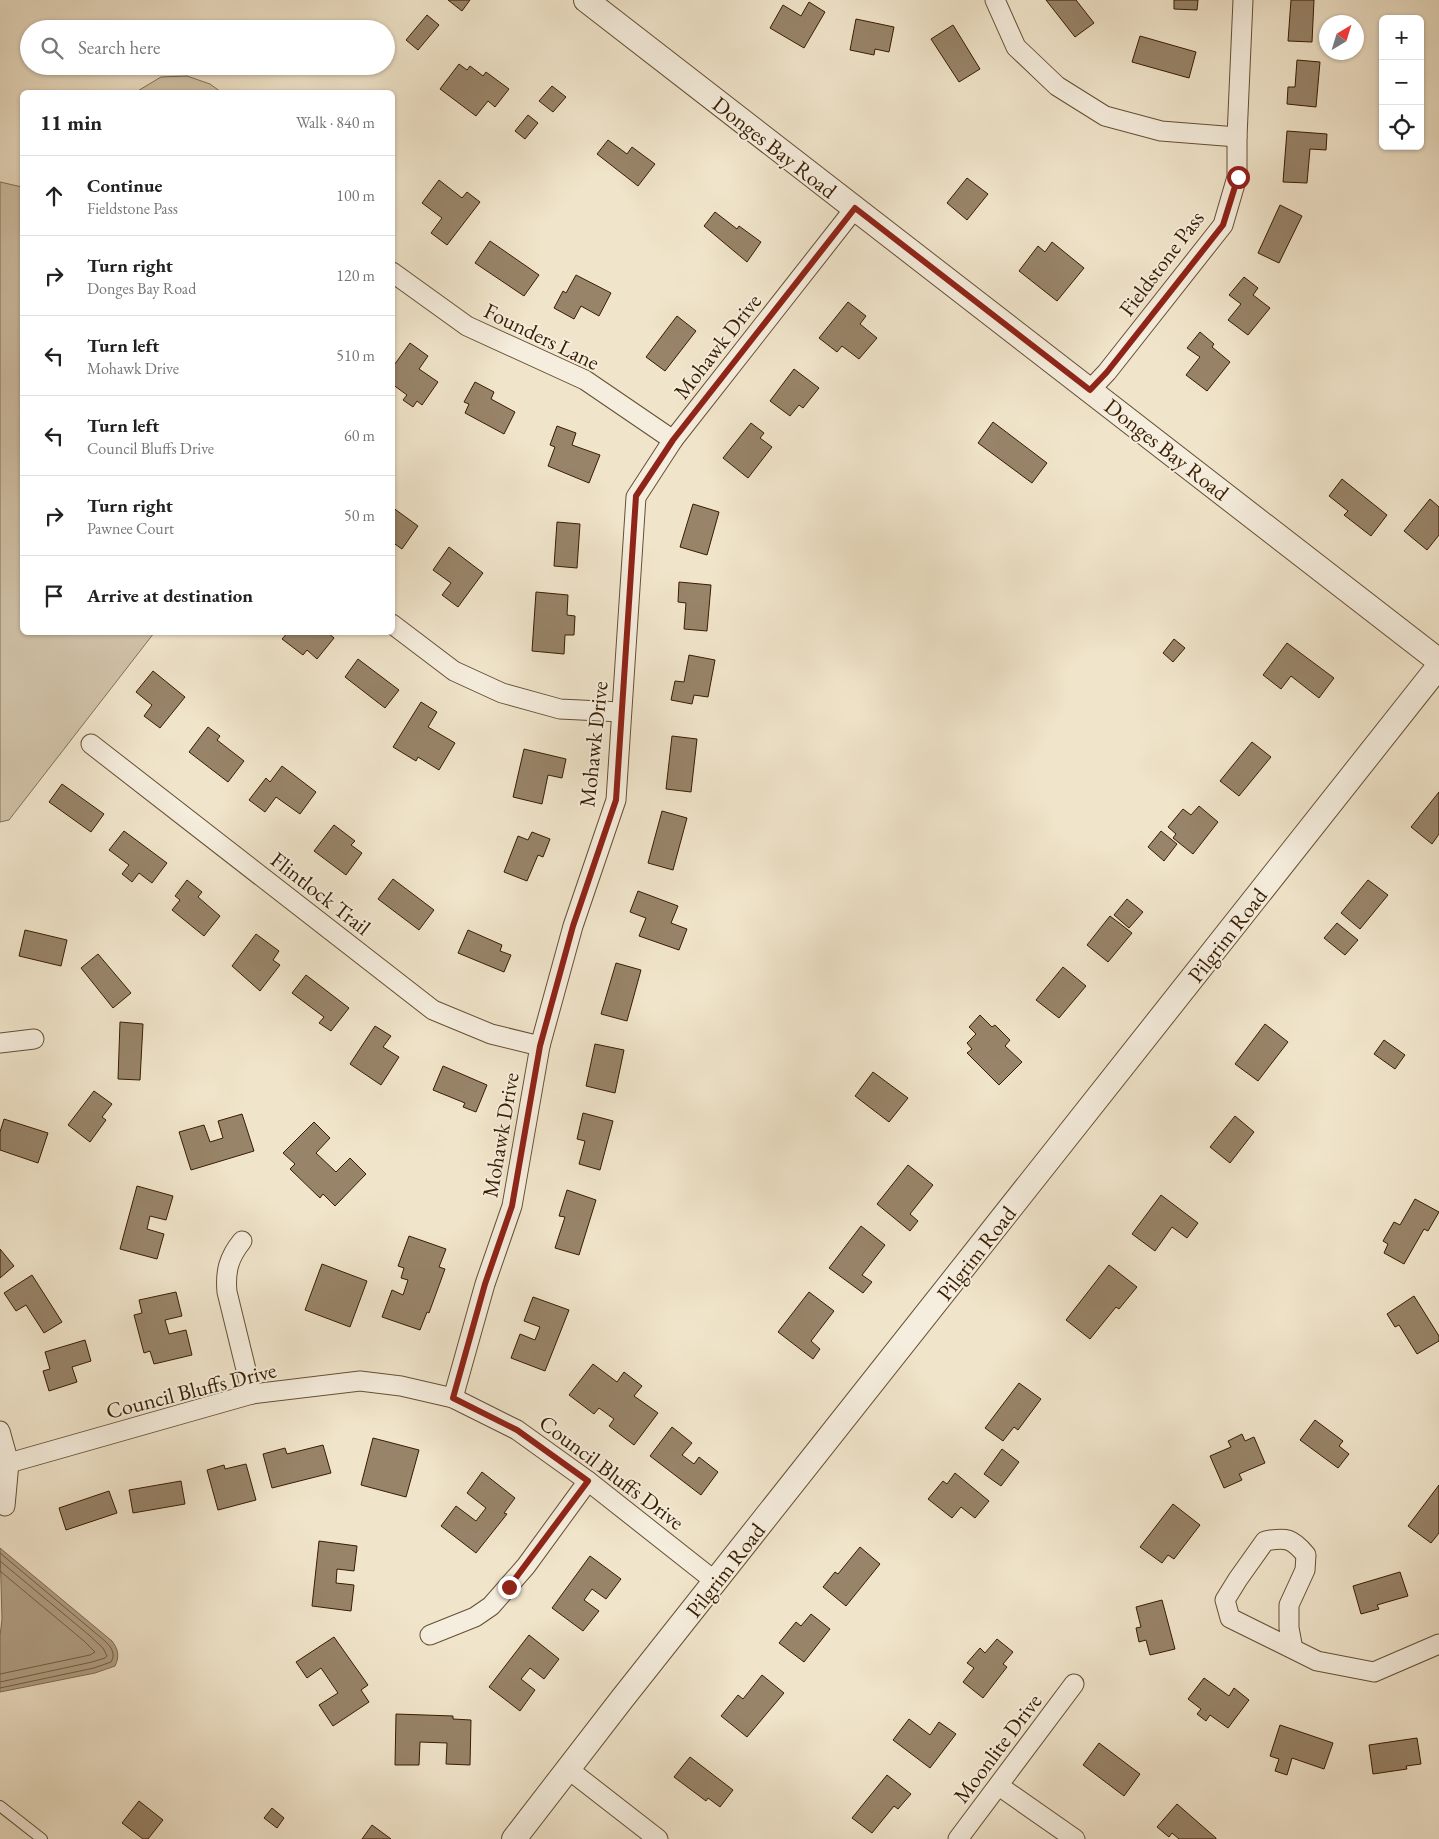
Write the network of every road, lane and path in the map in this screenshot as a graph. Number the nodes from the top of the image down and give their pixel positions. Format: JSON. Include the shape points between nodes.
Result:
{"nodes":[{"id":1,"x":586,"y":0,"type":"edge"},
{"id":2,"x":995,"y":0,"type":"edge"},
{"id":3,"x":1243,"y":0,"type":"edge"},
{"id":4,"x":1237,"y":137,"type":"junction"},
{"id":5,"x":855,"y":208,"type":"junction"},
{"id":6,"x":395,"y":274,"type":"edge"},
{"id":7,"x":1090,"y":390,"type":"junction"},
{"id":8,"x":673,"y":440,"type":"junction"},
{"id":9,"x":395,"y":626,"type":"edge"},
{"id":10,"x":1439,"y":660,"type":"edge"},
{"id":11,"x":1439,"y":666,"type":"edge"},
{"id":12,"x":621,"y":712,"type":"junction"},
{"id":13,"x":90,"y":744,"type":"dead end"},
{"id":14,"x":34,"y":1039,"type":"dead end"},
{"id":15,"x":0,"y":1043,"type":"edge"},
{"id":16,"x":540,"y":1046,"type":"junction"},
{"id":17,"x":242,"y":1241,"type":"dead end"},
{"id":18,"x":252,"y":1394,"type":"junction"},
{"id":19,"x":453,"y":1398,"type":"junction"},
{"id":20,"x":0,"y":1431,"type":"edge"},
{"id":21,"x":10,"y":1463,"type":"junction"},
{"id":22,"x":588,"y":1481,"type":"junction"},
{"id":23,"x":5,"y":1506,"type":"dead end"},
{"id":24,"x":716,"y":1582,"type":"junction"},
{"id":25,"x":430,"y":1635,"type":"dead end"},
{"id":26,"x":1439,"y":1644,"type":"edge"},
{"id":27,"x":1293,"y":1649,"type":"junction"},
{"id":28,"x":1074,"y":1684,"type":"dead end"},
{"id":29,"x":568,"y":1769,"type":"junction"},
{"id":30,"x":999,"y":1786,"type":"junction"},
{"id":31,"x":0,"y":1806,"type":"edge"},
{"id":32,"x":42,"y":1839,"type":"edge"},
{"id":33,"x":514,"y":1839,"type":"edge"},
{"id":34,"x":658,"y":1839,"type":"edge"},
{"id":35,"x":958,"y":1839,"type":"edge"},
{"id":36,"x":1074,"y":1839,"type":"edge"}],
"edges":[{"from":1,"to":5,"type":"street","name":"Donges Bay Road"},
{"from":2,"to":4,"type":"street","via":[[1016,47],[1056,86],[1105,116],[1161,131]]},
{"from":3,"to":4,"type":"street","name":"Fieldstone Pass"},
{"from":4,"to":7,"type":"street","name":"Fieldstone Pass","via":[[1238,177],[1223,225]]},
{"from":5,"to":7,"type":"street","name":"Donges Bay Road"},
{"from":5,"to":8,"type":"street","name":"Mohawk Drive"},
{"from":6,"to":8,"type":"street","name":"Founders Lane","via":[[467,326],[585,380]]},
{"from":7,"to":10,"type":"street","name":"Donges Bay Road"},
{"from":8,"to":12,"type":"street","name":"Mohawk Drive","via":[[636,496]]},
{"from":9,"to":12,"type":"street","via":[[454,671],[502,693],[560,709]]},
{"from":11,"to":24,"type":"street","name":"Pilgrim Road"},
{"from":12,"to":16,"type":"street","name":"Mohawk Drive","via":[[616,800],[573,926]]},
{"from":13,"to":16,"type":"street","name":"Flintlock Trail","via":[[433,1010],[491,1034]]},
{"from":14,"to":15,"type":"street"},
{"from":16,"to":19,"type":"street","name":"Mohawk Drive","via":[[512,1206],[485,1284]]},
{"from":17,"to":18,"type":"street","via":[[229,1262],[226,1281]]},
{"from":18,"to":19,"type":"street","name":"Council Bluffs Drive","via":[[360,1381]]},
{"from":18,"to":21,"type":"street","name":"Council Bluffs Drive"},
{"from":19,"to":22,"type":"street","name":"Council Bluffs Drive","via":[[517,1430]]},
{"from":20,"to":21,"type":"street"},
{"from":21,"to":23,"type":"street"},
{"from":22,"to":24,"type":"street","name":"Council Bluffs Drive"},
{"from":22,"to":25,"type":"street","via":[[526,1566],[491,1606],[475,1617]]},
{"from":24,"to":29,"type":"street","name":"Pilgrim Road"},
{"from":26,"to":27,"type":"street","via":[[1374,1672],[1317,1661]]},
{"from":27,"to":27,"type":"street","via":[[1289,1605],[1305,1570],[1306,1556],[1295,1543],[1281,1538],[1264,1541],[1225,1600],[1230,1618]]},
{"from":28,"to":30,"type":"street","name":"Moonlite Drive"},
{"from":29,"to":33,"type":"street","name":"Pilgrim Road"},
{"from":29,"to":34,"type":"street"},
{"from":30,"to":35,"type":"street","name":"Moonlite Drive"},
{"from":30,"to":36,"type":"street"},
{"from":31,"to":32,"type":"lane"}]}
